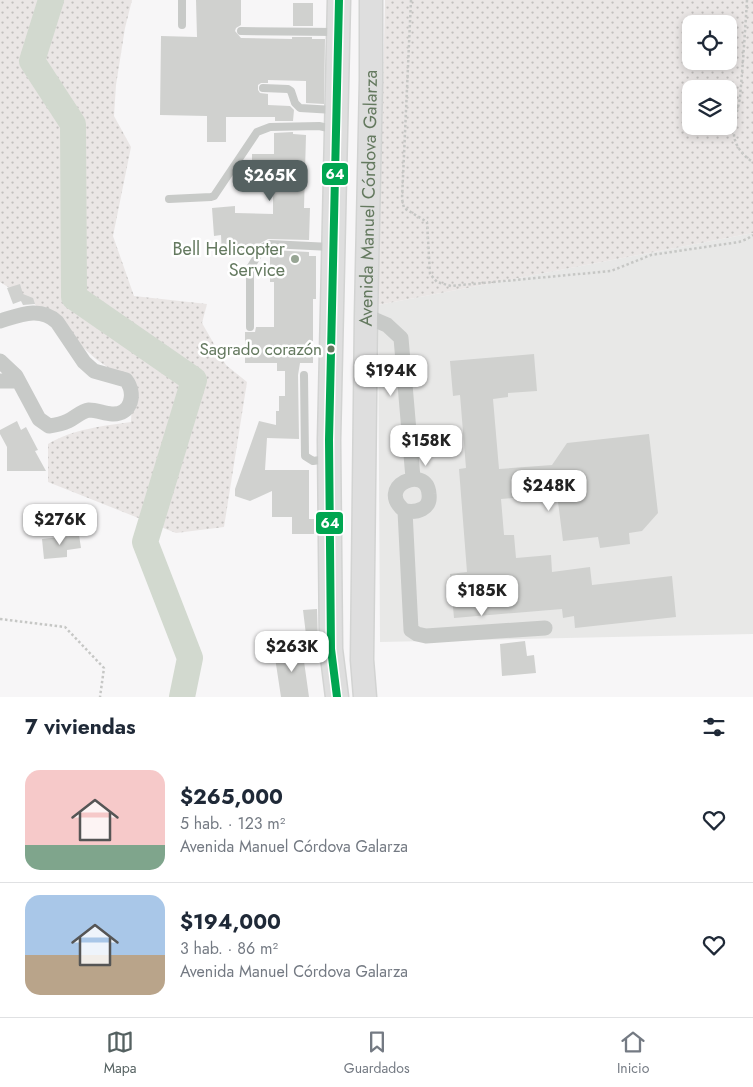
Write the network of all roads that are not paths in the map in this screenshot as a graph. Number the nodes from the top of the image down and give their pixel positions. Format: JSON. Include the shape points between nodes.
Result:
{"nodes":[{"id":1,"x":182,"y":0,"type":"edge"},
{"id":2,"x":339,"y":0,"type":"edge"},
{"id":3,"x":371,"y":0,"type":"edge"},
{"id":4,"x":182,"y":25,"type":"dead end"},
{"id":5,"x":241,"y":31,"type":"dead end"},
{"id":6,"x":339,"y":32,"type":"junction"},
{"id":7,"x":263,"y":88,"type":"dead end"},
{"id":8,"x":336,"y":120,"type":"junction"},
{"id":9,"x":169,"y":199,"type":"dead end"},
{"id":10,"x":333,"y":247,"type":"junction"},
{"id":11,"x":331,"y":309,"type":"junction"},
{"id":12,"x":366,"y":316,"type":"junction"},
{"id":13,"x":0,"y":321,"type":"edge"},
{"id":14,"x":250,"y":327,"type":"dead end"},
{"id":15,"x":0,"y":362,"type":"edge"},
{"id":16,"x":304,"y":375,"type":"dead end"},
{"id":17,"x":0,"y":381,"type":"edge"},
{"id":18,"x":18,"y":381,"type":"junction"},
{"id":19,"x":329,"y":459,"type":"junction"},
{"id":20,"x":413,"y":478,"type":"junction"},
{"id":21,"x":405,"y":511,"type":"junction"},
{"id":22,"x":545,"y":628,"type":"dead end"},
{"id":23,"x":336,"y":697,"type":"edge"},
{"id":24,"x":365,"y":697,"type":"edge"}],
"edges":[{"from":1,"to":4,"type":"lane"},
{"from":2,"to":6,"type":"main road","name":"Avenida Manuel Córdova Galarza"},
{"from":3,"to":12,"type":"main road","name":"Avenida Manuel Córdova Galarza"},
{"from":5,"to":6,"type":"lane"},
{"from":6,"to":8,"type":"main road","name":"Avenida Manuel Córdova Galarza"},
{"from":7,"to":8,"type":"lane","via":[[288,89],[300,108]]},
{"from":8,"to":9,"type":"lane","via":[[319,126],[270,127],[257,132],[214,196]]},
{"from":8,"to":10,"type":"main road","name":"Avenida Manuel Córdova Galarza"},
{"from":10,"to":11,"type":"main road","name":"Avenida Manuel Córdova Galarza"},
{"from":10,"to":14,"type":"lane","via":[[270,244],[263,247],[249,272]]},
{"from":11,"to":12,"type":"main road"},
{"from":11,"to":19,"type":"main road","name":"Avenida Manuel Córdova Galarza"},
{"from":12,"to":20,"type":"street","via":[[387,325],[401,338]]},
{"from":12,"to":24,"type":"main road","name":"Avenida Manuel Córdova Galarza","via":[[362,660]]},
{"from":13,"to":18,"type":"street","via":[[31,312],[51,317],[84,362],[98,373],[126,380],[132,397],[130,405],[122,413],[89,410],[49,426],[39,420]]},
{"from":15,"to":18,"type":"street"},
{"from":16,"to":19,"type":"lane","via":[[305,456],[313,461]]},
{"from":17,"to":18,"type":"street"},
{"from":19,"to":23,"type":"main road","name":"Avenida Manuel Córdova Galarza","via":[[331,649]]},
{"from":20,"to":21,"type":"street","via":[[405,480],[396,492],[399,506]]},
{"from":20,"to":21,"type":"street","via":[[426,485],[430,499],[420,511]]},
{"from":21,"to":22,"type":"street","via":[[411,630],[426,636]]}]}
